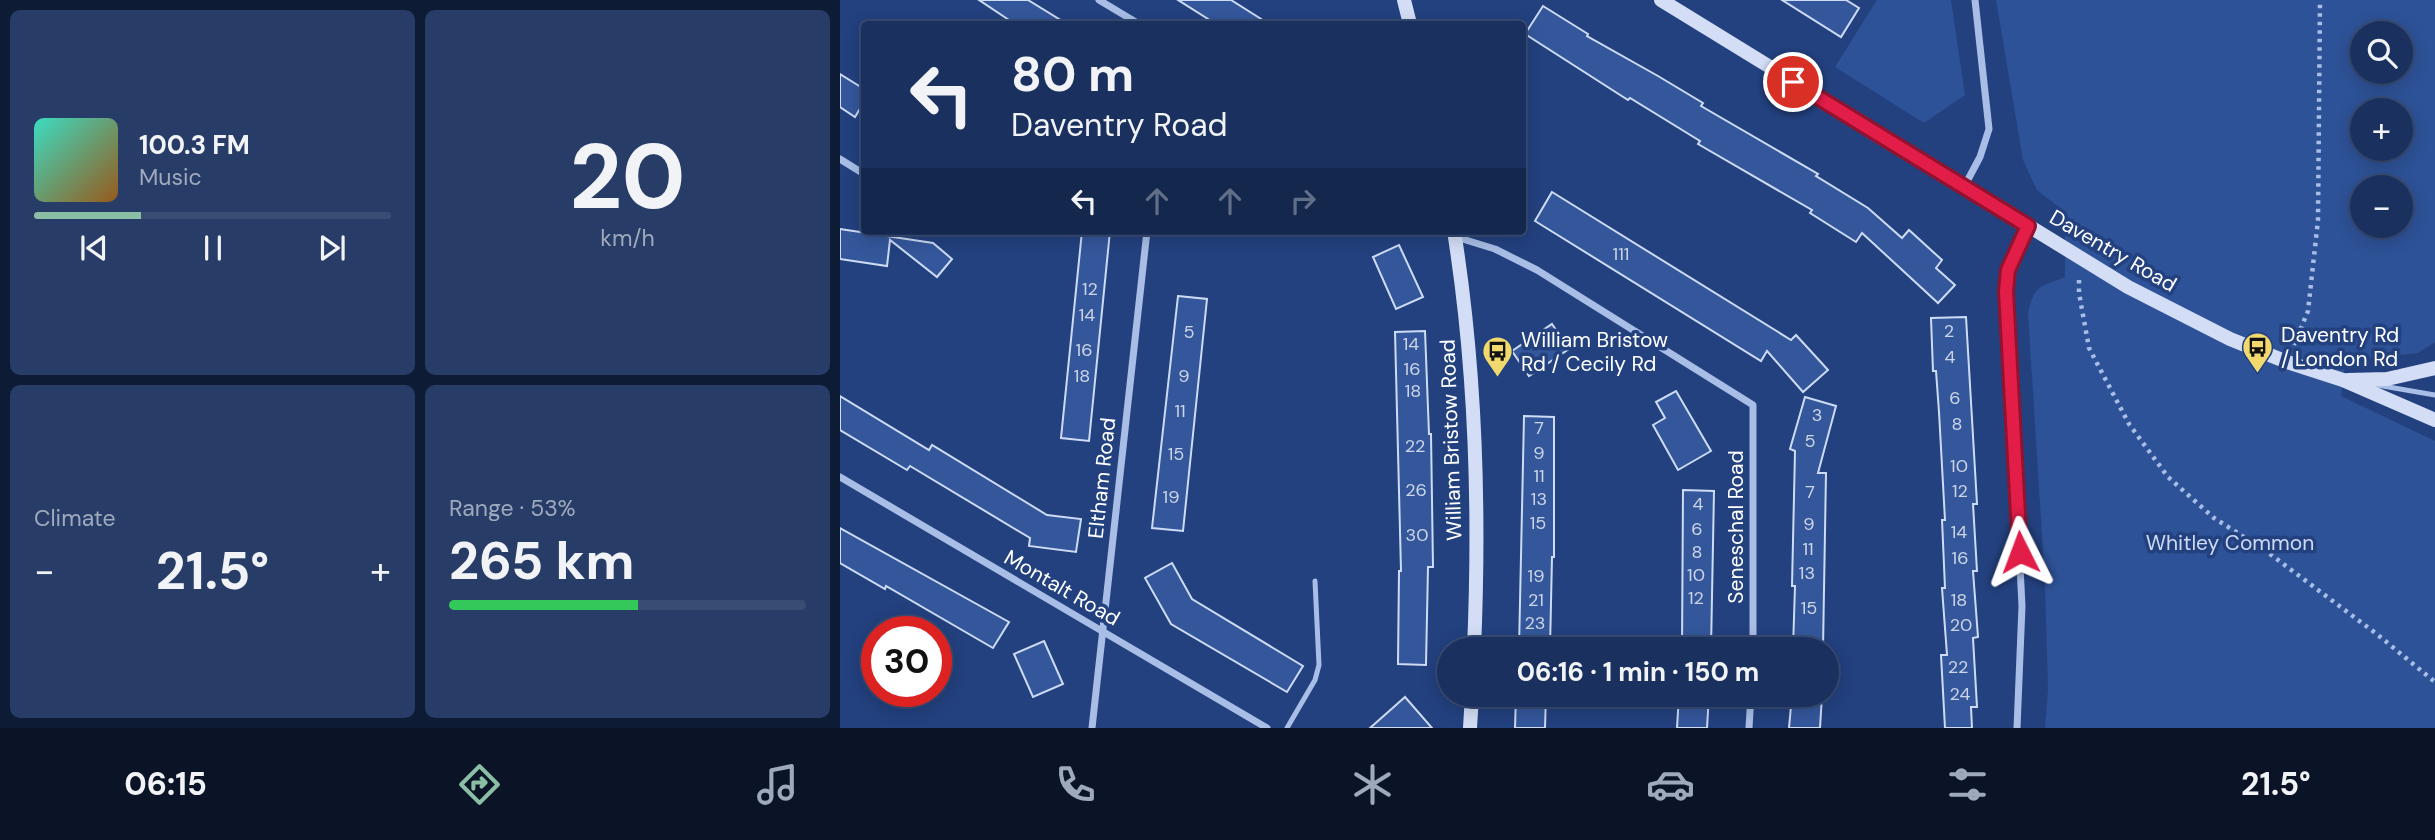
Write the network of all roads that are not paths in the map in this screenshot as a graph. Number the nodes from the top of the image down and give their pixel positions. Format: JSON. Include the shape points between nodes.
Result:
{"nodes":[{"id":1,"x":1099,"y":0,"type":"edge"},
{"id":2,"x":1404,"y":0,"type":"edge"},
{"id":3,"x":1661,"y":0,"type":"edge"},
{"id":4,"x":1975,"y":0,"type":"edge"},
{"id":5,"x":1134,"y":21,"type":"edge"},
{"id":6,"x":1409,"y":21,"type":"edge"},
{"id":7,"x":840,"y":159,"type":"edge"},
{"id":8,"x":861,"y":172,"type":"edge"},
{"id":9,"x":1964,"y":187,"type":"junction"},
{"id":10,"x":2028,"y":226,"type":"junction"},
{"id":11,"x":1147,"y":235,"type":"edge"},
{"id":12,"x":1454,"y":235,"type":"edge"},
{"id":13,"x":1457,"y":235,"type":"edge"},
{"id":14,"x":2435,"y":368,"type":"edge"},
{"id":15,"x":2343,"y":380,"type":"junction"},
{"id":16,"x":2435,"y":395,"type":"edge"},
{"id":17,"x":2435,"y":420,"type":"edge"},
{"id":18,"x":840,"y":477,"type":"edge"},
{"id":19,"x":1315,"y":581,"type":"dead end"},
{"id":20,"x":1103,"y":632,"type":"junction"},
{"id":21,"x":1475,"y":637,"type":"edge"},
{"id":22,"x":1753,"y":637,"type":"edge"},
{"id":23,"x":1471,"y":707,"type":"edge"},
{"id":24,"x":1750,"y":707,"type":"edge"},
{"id":25,"x":1092,"y":728,"type":"edge"},
{"id":26,"x":1267,"y":728,"type":"edge"},
{"id":27,"x":1287,"y":728,"type":"edge"},
{"id":28,"x":1469,"y":728,"type":"edge"},
{"id":29,"x":1749,"y":728,"type":"edge"},
{"id":30,"x":2018,"y":728,"type":"edge"}],
"edges":[{"from":1,"to":5,"type":"street"},
{"from":2,"to":6,"type":"street"},
{"from":3,"to":9,"type":"street","name":"Daventry Road"},
{"from":4,"to":9,"type":"street","via":[[1989,129]]},
{"from":7,"to":8,"type":"street"},
{"from":9,"to":10,"type":"street","name":"Daventry Road"},
{"from":10,"to":15,"type":"street","name":"Daventry Road","via":[[2128,287],[2230,339]]},
{"from":10,"to":30,"type":"street","via":[[2008,270],[2006,291],[2022,606]]},
{"from":11,"to":20,"type":"street","name":"Eltham Road"},
{"from":12,"to":21,"type":"street","name":"William Bristow Road","via":[[1467,320],[1476,452]]},
{"from":13,"to":22,"type":"street","name":"Seneschal Road","via":[[1538,270],[1753,405]]},
{"from":14,"to":15,"type":"street","name":"Daventry Road","via":[[2387,379]]},
{"from":15,"to":16,"type":"lane"},
{"from":15,"to":17,"type":"street","name":"Daventry Road"},
{"from":18,"to":20,"type":"street","name":"Montalt Road"},
{"from":19,"to":27,"type":"lane","via":[[1320,665]]},
{"from":20,"to":25,"type":"street","name":"Eltham Road"},
{"from":20,"to":26,"type":"street","name":"Montalt Road"},
{"from":23,"to":28,"type":"street"},
{"from":24,"to":29,"type":"street"}]}
